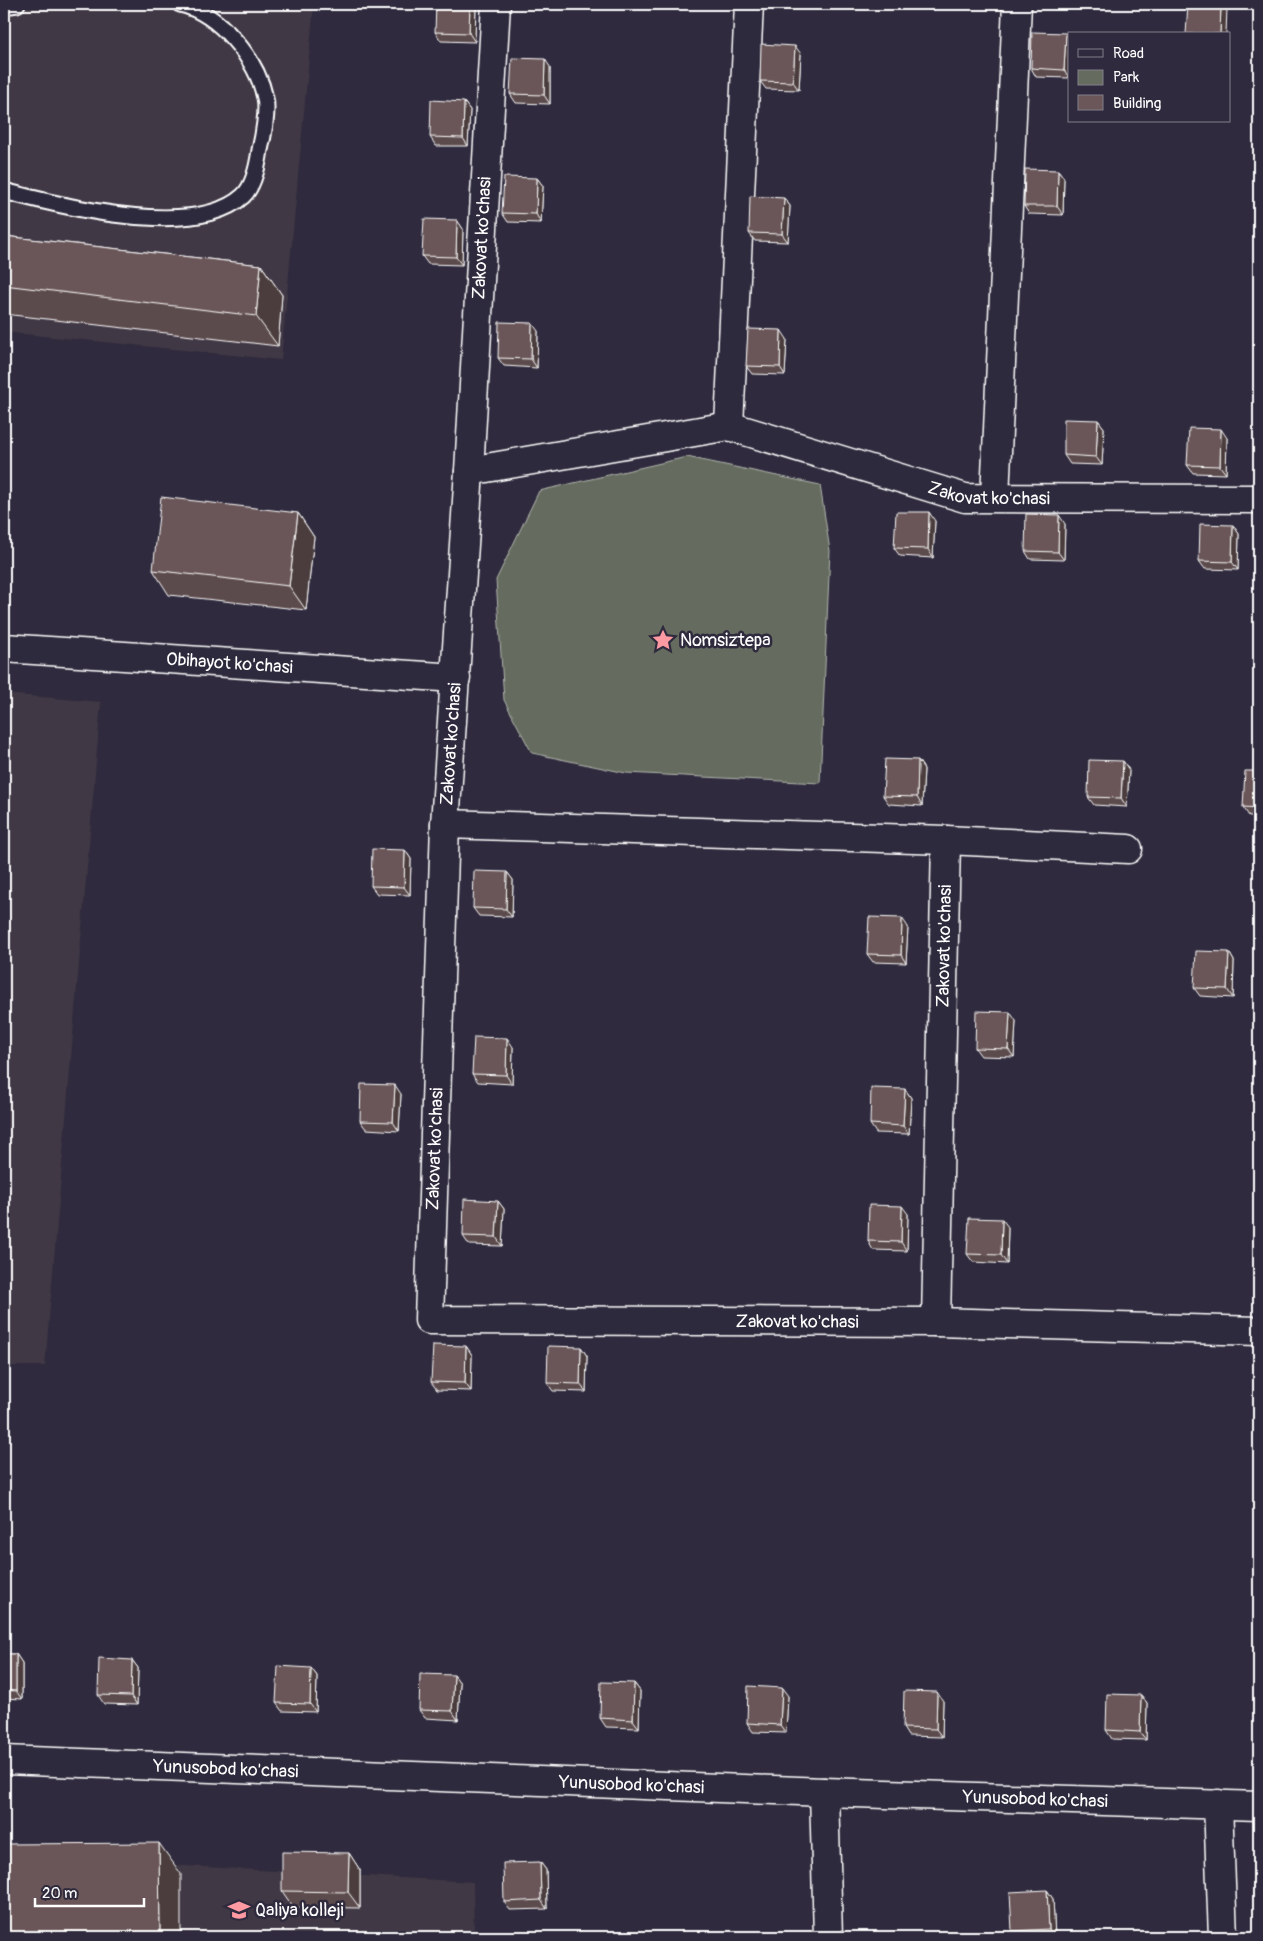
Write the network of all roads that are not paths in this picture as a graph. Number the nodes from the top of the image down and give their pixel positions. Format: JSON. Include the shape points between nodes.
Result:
{"nodes":[{"id":1,"x":17,"y":4,"type":"edge"},
{"id":2,"x":180,"y":4,"type":"edge"},
{"id":3,"x":496,"y":4,"type":"edge"},
{"id":4,"x":749,"y":4,"type":"edge"},
{"id":5,"x":1017,"y":4,"type":"edge"},
{"id":6,"x":4,"y":6,"type":"edge"},
{"id":7,"x":4,"y":191,"type":"edge"},
{"id":8,"x":729,"y":426,"type":"junction"},
{"id":9,"x":469,"y":471,"type":"junction"},
{"id":10,"x":995,"y":497,"type":"junction"},
{"id":11,"x":1259,"y":499,"type":"edge"},
{"id":12,"x":4,"y":648,"type":"edge"},
{"id":13,"x":456,"y":678,"type":"junction"},
{"id":14,"x":445,"y":824,"type":"junction"},
{"id":15,"x":946,"y":840,"type":"junction"},
{"id":16,"x":1128,"y":848,"type":"dead end"},
{"id":17,"x":936,"y":1322,"type":"junction"},
{"id":18,"x":1259,"y":1330,"type":"edge"},
{"id":19,"x":4,"y":1760,"type":"edge"},
{"id":20,"x":824,"y":1792,"type":"junction"},
{"id":21,"x":1218,"y":1804,"type":"junction"},
{"id":22,"x":1259,"y":1806,"type":"edge"},
{"id":23,"x":828,"y":1937,"type":"edge"},
{"id":24,"x":1223,"y":1937,"type":"edge"}],
"edges":[{"from":1,"to":6,"type":"lane"},
{"from":2,"to":7,"type":"lane","via":[[228,31],[253,64],[266,99],[256,171],[244,196],[219,210],[177,217],[90,212]]},
{"from":3,"to":9,"type":"street","name":"Zakovat ko'chasi"},
{"from":4,"to":8,"type":"street"},
{"from":5,"to":10,"type":"street"},
{"from":8,"to":9,"type":"street","name":"Zakovat ko'chasi"},
{"from":8,"to":10,"type":"street","name":"Zakovat ko'chasi","via":[[965,498]]},
{"from":9,"to":13,"type":"street","name":"Zakovat ko'chasi"},
{"from":10,"to":11,"type":"street","name":"Zakovat ko'chasi"},
{"from":12,"to":13,"type":"street","name":"Obihayot ko'chasi"},
{"from":13,"to":14,"type":"street","name":"Zakovat ko'chasi"},
{"from":14,"to":15,"type":"street"},
{"from":14,"to":17,"type":"street","name":"Zakovat ko'chasi","via":[[429,1320]]},
{"from":15,"to":16,"type":"street"},
{"from":15,"to":17,"type":"street","name":"Zakovat ko'chasi"},
{"from":17,"to":18,"type":"street","name":"Zakovat ko'chasi"},
{"from":19,"to":20,"type":"street","name":"Yunusobod ko'chasi"},
{"from":20,"to":21,"type":"street","name":"Yunusobod ko'chasi"},
{"from":20,"to":23,"type":"street"},
{"from":21,"to":22,"type":"street","name":"Yunusobod ko'chasi"},
{"from":21,"to":24,"type":"street"}]}
